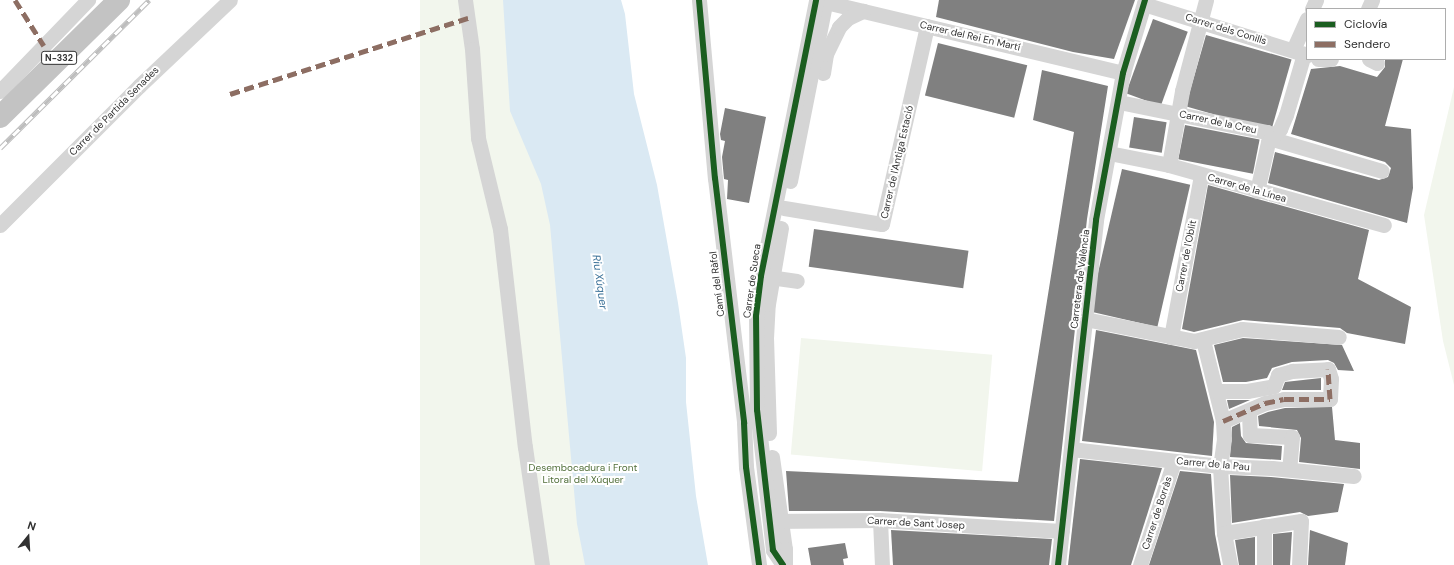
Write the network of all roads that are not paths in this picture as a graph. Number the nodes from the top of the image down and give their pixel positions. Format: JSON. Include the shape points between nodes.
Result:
{"nodes":[{"id":1,"x":88,"y":0,"type":"edge"},
{"id":2,"x":119,"y":0,"type":"edge"},
{"id":3,"x":230,"y":0,"type":"edge"},
{"id":4,"x":465,"y":0,"type":"edge"},
{"id":5,"x":699,"y":0,"type":"edge"},
{"id":6,"x":821,"y":0,"type":"edge"},
{"id":7,"x":1206,"y":0,"type":"edge"},
{"id":8,"x":1145,"y":2,"type":"edge"},
{"id":9,"x":863,"y":11,"type":"junction"},
{"id":10,"x":1200,"y":21,"type":"junction"},
{"id":11,"x":927,"y":26,"type":"junction"},
{"id":12,"x":1306,"y":55,"type":"edge"},
{"id":13,"x":1123,"y":73,"type":"junction"},
{"id":14,"x":0,"y":91,"type":"edge"},
{"id":15,"x":807,"y":99,"type":"junction"},
{"id":16,"x":1119,"y":102,"type":"junction"},
{"id":17,"x":1177,"y":114,"type":"junction"},
{"id":18,"x":0,"y":117,"type":"edge"},
{"id":19,"x":1271,"y":136,"type":"junction"},
{"id":20,"x":1109,"y":152,"type":"junction"},
{"id":21,"x":1169,"y":165,"type":"junction"},
{"id":22,"x":1382,"y":171,"type":"dead end"},
{"id":23,"x":1201,"y":174,"type":"junction"},
{"id":24,"x":1256,"y":191,"type":"junction"},
{"id":25,"x":784,"y":208,"type":"junction"},
{"id":26,"x":0,"y":225,"type":"edge"},
{"id":27,"x":1384,"y":225,"type":"dead end"},
{"id":28,"x":767,"y":277,"type":"junction"},
{"id":29,"x":797,"y":281,"type":"dead end"},
{"id":30,"x":1085,"y":319,"type":"junction"},
{"id":31,"x":1171,"y":337,"type":"junction"},
{"id":32,"x":1339,"y":337,"type":"dead end"},
{"id":33,"x":1203,"y":340,"type":"junction"},
{"id":34,"x":1216,"y":391,"type":"junction"},
{"id":35,"x":1249,"y":412,"type":"junction"},
{"id":36,"x":1223,"y":421,"type":"junction"},
{"id":37,"x":1071,"y":449,"type":"junction"},
{"id":38,"x":1174,"y":461,"type":"junction"},
{"id":39,"x":1220,"y":466,"type":"junction"},
{"id":40,"x":1289,"y":469,"type":"junction"},
{"id":41,"x":1354,"y":476,"type":"dead end"},
{"id":42,"x":880,"y":520,"type":"junction"},
{"id":43,"x":776,"y":521,"type":"junction"},
{"id":44,"x":1264,"y":526,"type":"junction"},
{"id":45,"x":1062,"y":531,"type":"junction"},
{"id":46,"x":1224,"y":533,"type":"junction"},
{"id":47,"x":774,"y":558,"type":"edge"},
{"id":48,"x":542,"y":565,"type":"edge"},
{"id":49,"x":759,"y":565,"type":"edge"},
{"id":50,"x":784,"y":565,"type":"edge"},
{"id":51,"x":882,"y":565,"type":"edge"},
{"id":52,"x":1058,"y":565,"type":"edge"},
{"id":53,"x":1140,"y":565,"type":"edge"},
{"id":54,"x":1230,"y":565,"type":"edge"},
{"id":55,"x":1264,"y":565,"type":"edge"},
{"id":56,"x":1299,"y":565,"type":"edge"}],
"edges":[{"from":1,"to":14,"type":"street"},
{"from":2,"to":18,"type":"highway","number":"N-332"},
{"from":3,"to":26,"type":"street","name":"Carrer de Partida Senades"},
{"from":4,"to":48,"type":"street","via":[[472,49],[478,138],[500,228],[525,447]]},
{"from":5,"to":49,"type":"street","name":"Camí del Ràfol","via":[[715,178]]},
{"from":6,"to":9,"type":"street","name":"Carrer del Rei En Martí"},
{"from":6,"to":15,"type":"street","name":"Carrer de Sueca"},
{"from":6,"to":28,"type":"street","name":"Carrer de Sueca"},
{"from":7,"to":10,"type":"street"},
{"from":8,"to":10,"type":"street","name":"Carrer dels Conills"},
{"from":8,"to":13,"type":"street","name":"Carretera de València"},
{"from":9,"to":11,"type":"street","name":"Carrer del Rei En Martí"},
{"from":9,"to":15,"type":"street","via":[[848,18],[839,27],[826,54],[822,78]]},
{"from":10,"to":12,"type":"street","name":"Carrer dels Conills"},
{"from":10,"to":17,"type":"street"},
{"from":11,"to":13,"type":"street","name":"Carrer del Rei En Martí"},
{"from":11,"to":25,"type":"street","name":"Carrer de l'Antiga Estació","via":[[882,224]]},
{"from":12,"to":19,"type":"street","via":[[1280,129]]},
{"from":13,"to":16,"type":"street","name":"Carretera de València"},
{"from":15,"to":25,"type":"street","name":"Carrer de Sueca"},
{"from":16,"to":17,"type":"street","name":"Carrer de la Creu"},
{"from":16,"to":20,"type":"street","name":"Carretera de València"},
{"from":17,"to":19,"type":"street","name":"Carrer de la Creu","via":[[1267,132]]},
{"from":17,"to":21,"type":"street"},
{"from":19,"to":22,"type":"street","name":"Carrer de la Creu","via":[[1276,140]]},
{"from":19,"to":24,"type":"street"},
{"from":20,"to":21,"type":"street","name":"Carrer de la Línea"},
{"from":20,"to":30,"type":"street","name":"Carretera de València","via":[[1096,220]]},
{"from":21,"to":23,"type":"street","name":"Carrer de la Línea"},
{"from":23,"to":24,"type":"street","name":"Carrer de la Línea"},
{"from":23,"to":31,"type":"street","name":"Carrer de l'Oblit"},
{"from":24,"to":27,"type":"street","name":"Carrer de la Línea"},
{"from":25,"to":28,"type":"street","name":"Carrer de Sueca"},
{"from":28,"to":29,"type":"street"},
{"from":28,"to":43,"type":"street","name":"Carrer de Sueca","via":[[765,374]]},
{"from":30,"to":31,"type":"street"},
{"from":30,"to":37,"type":"street","name":"Carretera de València"},
{"from":31,"to":33,"type":"street"},
{"from":32,"to":33,"type":"street","via":[[1242,329]]},
{"from":33,"to":34,"type":"street"},
{"from":34,"to":35,"type":"street","via":[[1247,391],[1274,386],[1278,375],[1292,371],[1328,369],[1331,379],[1330,399],[1284,399],[1265,403]]},
{"from":34,"to":36,"type":"street"},
{"from":35,"to":36,"type":"street"},
{"from":35,"to":40,"type":"street","via":[[1250,435],[1292,437]]},
{"from":36,"to":39,"type":"street","via":[[1224,438]]},
{"from":37,"to":38,"type":"street","name":"Carrer de la Pau"},
{"from":37,"to":45,"type":"street","name":"Carretera de València"},
{"from":38,"to":39,"type":"street","name":"Carrer de la Pau"},
{"from":38,"to":53,"type":"street","name":"Carrer de Borràs"},
{"from":39,"to":40,"type":"street","name":"Carrer de la Pau"},
{"from":39,"to":46,"type":"street"},
{"from":40,"to":41,"type":"street","name":"Carrer de la Pau"},
{"from":42,"to":43,"type":"street","name":"Carrer de Sant Josep"},
{"from":42,"to":45,"type":"street","name":"Carrer de Sant Josep"},
{"from":42,"to":51,"type":"street"},
{"from":43,"to":47,"type":"street","name":"Carrer de Sueca"},
{"from":43,"to":50,"type":"street","name":"Carrer de Sueca"},
{"from":44,"to":46,"type":"street"},
{"from":44,"to":55,"type":"street"},
{"from":44,"to":56,"type":"street","via":[[1301,521]]},
{"from":45,"to":52,"type":"street","name":"Carretera de València"},
{"from":46,"to":54,"type":"street"},
{"from":47,"to":50,"type":"street","name":"Carrer de Sueca"}]}
